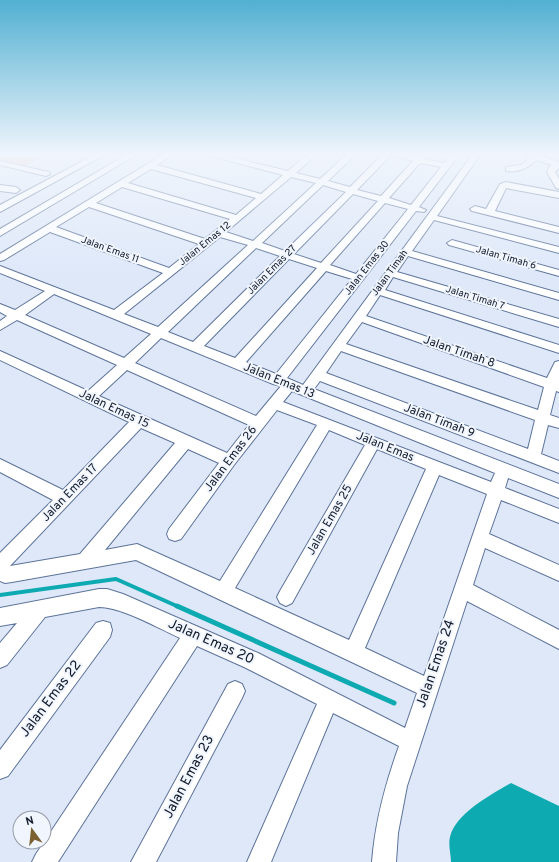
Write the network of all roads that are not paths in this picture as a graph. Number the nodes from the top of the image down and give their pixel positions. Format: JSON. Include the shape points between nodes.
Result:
{"nodes":[{"id":1,"x":20,"y":195,"type":"edge"},
{"id":2,"x":65,"y":195,"type":"edge"},
{"id":3,"x":93,"y":195,"type":"edge"},
{"id":4,"x":102,"y":195,"type":"edge"},
{"id":5,"x":159,"y":195,"type":"edge"},
{"id":6,"x":257,"y":195,"type":"edge"},
{"id":7,"x":307,"y":195,"type":"edge"},
{"id":8,"x":347,"y":195,"type":"edge"},
{"id":9,"x":366,"y":195,"type":"edge"},
{"id":10,"x":387,"y":195,"type":"edge"},
{"id":11,"x":424,"y":195,"type":"edge"},
{"id":12,"x":447,"y":195,"type":"edge"},
{"id":13,"x":498,"y":195,"type":"edge"},
{"id":14,"x":99,"y":197,"type":"junction"},
{"id":15,"x":263,"y":197,"type":"joint"},
{"id":16,"x":384,"y":199,"type":"junction"},
{"id":17,"x":89,"y":204,"type":"junction"},
{"id":18,"x":414,"y":208,"type":"junction"},
{"id":19,"x":0,"y":209,"type":"edge"},
{"id":20,"x":475,"y":210,"type":"dead end"},
{"id":21,"x":489,"y":213,"type":"junction"},
{"id":22,"x":433,"y":215,"type":"junction"},
{"id":23,"x":237,"y":218,"type":"junction"},
{"id":24,"x":49,"y":228,"type":"junction"},
{"id":25,"x":559,"y":230,"type":"edge"},
{"id":26,"x":0,"y":233,"type":"edge"},
{"id":27,"x":219,"y":233,"type":"junction"},
{"id":28,"x":206,"y":243,"type":"junction"},
{"id":29,"x":452,"y":243,"type":"dead end"},
{"id":30,"x":254,"y":245,"type":"junction"},
{"id":31,"x":559,"y":250,"type":"edge"},
{"id":32,"x":406,"y":252,"type":"junction"},
{"id":33,"x":287,"y":256,"type":"junction"},
{"id":34,"x":0,"y":258,"type":"edge"},
{"id":35,"x":323,"y":266,"type":"junction"},
{"id":36,"x":0,"y":269,"type":"edge"},
{"id":37,"x":171,"y":272,"type":"junction"},
{"id":38,"x":390,"y":273,"type":"junction"},
{"id":39,"x":559,"y":273,"type":"edge"},
{"id":40,"x":359,"y":278,"type":"junction"},
{"id":41,"x":53,"y":290,"type":"junction"},
{"id":42,"x":378,"y":291,"type":"junction"},
{"id":43,"x":559,"y":297,"type":"edge"},
{"id":44,"x":0,"y":308,"type":"edge"},
{"id":45,"x":16,"y":315,"type":"junction"},
{"id":46,"x":115,"y":315,"type":"junction"},
{"id":47,"x":359,"y":317,"type":"junction"},
{"id":48,"x":559,"y":323,"type":"edge"},
{"id":49,"x":0,"y":326,"type":"edge"},
{"id":50,"x":159,"y":333,"type":"junction"},
{"id":51,"x":338,"y":345,"type":"junction"},
{"id":52,"x":195,"y":348,"type":"junction"},
{"id":53,"x":559,"y":349,"type":"edge"},
{"id":54,"x":0,"y":355,"type":"edge"},
{"id":55,"x":124,"y":364,"type":"junction"},
{"id":56,"x":237,"y":364,"type":"junction"},
{"id":57,"x":559,"y":365,"type":"edge"},
{"id":58,"x":318,"y":375,"type":"junction"},
{"id":59,"x":284,"y":383,"type":"junction"},
{"id":60,"x":555,"y":385,"type":"edge"},
{"id":61,"x":305,"y":392,"type":"junction"},
{"id":62,"x":90,"y":397,"type":"junction"},
{"id":63,"x":274,"y":404,"type":"junction"},
{"id":64,"x":543,"y":418,"type":"junction"},
{"id":65,"x":139,"y":421,"type":"junction"},
{"id":66,"x":258,"y":423,"type":"junction"},
{"id":67,"x":326,"y":423,"type":"junction"},
{"id":68,"x":559,"y":423,"type":"edge"},
{"id":69,"x":185,"y":442,"type":"junction"},
{"id":70,"x":374,"y":442,"type":"junction"},
{"id":71,"x":533,"y":457,"type":"junction"},
{"id":72,"x":229,"y":461,"type":"junction"},
{"id":73,"x":0,"y":465,"type":"edge"},
{"id":74,"x":435,"y":467,"type":"junction"},
{"id":75,"x":559,"y":467,"type":"edge"},
{"id":76,"x":503,"y":470,"type":"junction"},
{"id":77,"x":496,"y":491,"type":"junction"},
{"id":78,"x":559,"y":491,"type":"edge"},
{"id":79,"x":64,"y":498,"type":"junction"},
{"id":80,"x":559,"y":516,"type":"edge"},
{"id":81,"x":175,"y":534,"type":"dead end"},
{"id":82,"x":480,"y":538,"type":"junction"},
{"id":83,"x":86,"y":560,"type":"junction"},
{"id":84,"x":0,"y":565,"type":"edge"},
{"id":85,"x":0,"y":571,"type":"edge"},
{"id":86,"x":559,"y":574,"type":"edge"},
{"id":87,"x":462,"y":589,"type":"junction"},
{"id":88,"x":223,"y":592,"type":"junction"},
{"id":89,"x":286,"y":597,"type":"dead end"},
{"id":90,"x":40,"y":609,"type":"junction"},
{"id":91,"x":0,"y":617,"type":"edge"},
{"id":92,"x":103,"y":630,"type":"dead end"},
{"id":93,"x":194,"y":634,"type":"junction"},
{"id":94,"x":559,"y":640,"type":"edge"},
{"id":95,"x":353,"y":652,"type":"junction"},
{"id":96,"x":0,"y":658,"type":"edge"},
{"id":97,"x":428,"y":688,"type":"junction"},
{"id":98,"x":235,"y":691,"type":"dead end"},
{"id":99,"x":329,"y":699,"type":"junction"},
{"id":100,"x":410,"y":741,"type":"junction"},
{"id":101,"x":0,"y":768,"type":"edge"},
{"id":102,"x":44,"y":862,"type":"edge"},
{"id":103,"x":143,"y":862,"type":"edge"},
{"id":104,"x":259,"y":862,"type":"edge"},
{"id":105,"x":384,"y":862,"type":"edge"}],
"edges":[{"from":1,"to":19,"type":"street"},
{"from":2,"to":26,"type":"street"},
{"from":3,"to":14,"type":"street"},
{"from":4,"to":14,"type":"street"},
{"from":5,"to":23,"type":"street"},
{"from":6,"to":15,"type":"street"},
{"from":7,"to":30,"type":"street"},
{"from":8,"to":33,"type":"street","name":"Jalan Emas 27"},
{"from":9,"to":16,"type":"street"},
{"from":10,"to":16,"type":"street"},
{"from":11,"to":18,"type":"street","name":"Jalan Emas 30"},
{"from":12,"to":22,"type":"street","name":"Jalan Timah"},
{"from":13,"to":21,"type":"street"},
{"from":14,"to":17,"type":"street"},
{"from":15,"to":23,"type":"street","name":"Jalan Emas 12"},
{"from":16,"to":18,"type":"street"},
{"from":16,"to":35,"type":"street"},
{"from":17,"to":24,"type":"street"},
{"from":17,"to":28,"type":"street"},
{"from":18,"to":22,"type":"street"},
{"from":18,"to":40,"type":"street","name":"Jalan Emas 30"},
{"from":20,"to":21,"type":"street"},
{"from":21,"to":25,"type":"street"},
{"from":22,"to":31,"type":"street"},
{"from":22,"to":32,"type":"street","name":"Jalan Timah"},
{"from":23,"to":27,"type":"street","name":"Jalan Emas 12"},
{"from":24,"to":34,"type":"street"},
{"from":24,"to":37,"type":"street","name":"Jalan Emas 11"},
{"from":27,"to":28,"type":"street","name":"Jalan Emas 12"},
{"from":27,"to":30,"type":"street"},
{"from":28,"to":37,"type":"street","name":"Jalan Emas 12"},
{"from":29,"to":39,"type":"street","name":"Jalan Timah 6"},
{"from":30,"to":33,"type":"street"},
{"from":30,"to":50,"type":"street"},
{"from":32,"to":38,"type":"street","name":"Jalan Timah"},
{"from":32,"to":43,"type":"street"},
{"from":33,"to":35,"type":"street"},
{"from":33,"to":52,"type":"street","name":"Jalan Emas 27"},
{"from":35,"to":40,"type":"street"},
{"from":35,"to":56,"type":"street"},
{"from":36,"to":41,"type":"street","name":"Jalan Emas 13"},
{"from":37,"to":46,"type":"street","name":"Jalan Emas 12","via":[[125,310]]},
{"from":38,"to":42,"type":"street","name":"Jalan Timah"},
{"from":38,"to":48,"type":"street","name":"Jalan Timah 7"},
{"from":40,"to":59,"type":"street","name":"Jalan Emas 30"},
{"from":41,"to":45,"type":"street"},
{"from":41,"to":46,"type":"street","name":"Jalan Emas 13"},
{"from":42,"to":47,"type":"street","name":"Jalan Timah"},
{"from":42,"to":53,"type":"street"},
{"from":44,"to":45,"type":"street"},
{"from":45,"to":49,"type":"street"},
{"from":45,"to":55,"type":"street"},
{"from":46,"to":50,"type":"street","name":"Jalan Emas 13"},
{"from":47,"to":51,"type":"street","name":"Jalan Timah"},
{"from":47,"to":60,"type":"street","name":"Jalan Timah 8"},
{"from":50,"to":52,"type":"street","name":"Jalan Emas 13"},
{"from":50,"to":55,"type":"street"},
{"from":51,"to":58,"type":"street","name":"Jalan Timah"},
{"from":51,"to":64,"type":"street"},
{"from":52,"to":56,"type":"street","name":"Jalan Emas 13"},
{"from":54,"to":62,"type":"street","name":"Jalan Emas 15"},
{"from":55,"to":62,"type":"street"},
{"from":55,"to":66,"type":"street"},
{"from":56,"to":59,"type":"street","name":"Jalan Emas 13"},
{"from":57,"to":60,"type":"street"},
{"from":58,"to":61,"type":"street","name":"Jalan Timah"},
{"from":58,"to":71,"type":"street","name":"Jalan Timah 9"},
{"from":59,"to":61,"type":"street","name":"Jalan Emas 13"},
{"from":59,"to":63,"type":"street","name":"Jalan Emas 26"},
{"from":60,"to":64,"type":"street"},
{"from":61,"to":76,"type":"street","name":"Jalan Emas 13"},
{"from":62,"to":65,"type":"street","name":"Jalan Emas 15"},
{"from":63,"to":66,"type":"street","name":"Jalan Emas 26"},
{"from":63,"to":67,"type":"street","name":"Jalan Emas"},
{"from":64,"to":68,"type":"street"},
{"from":64,"to":71,"type":"street"},
{"from":65,"to":69,"type":"street","name":"Jalan Emas 15"},
{"from":65,"to":79,"type":"street","name":"Jalan Emas 17"},
{"from":66,"to":72,"type":"street","name":"Jalan Emas 26"},
{"from":67,"to":70,"type":"street","name":"Jalan Emas"},
{"from":67,"to":88,"type":"street"},
{"from":69,"to":72,"type":"street","name":"Jalan Emas 15"},
{"from":69,"to":83,"type":"street"},
{"from":70,"to":74,"type":"street","name":"Jalan Emas"},
{"from":70,"to":89,"type":"street","name":"Jalan Emas 25"},
{"from":71,"to":75,"type":"street","name":"Jalan Timah 9"},
{"from":72,"to":81,"type":"street","name":"Jalan Emas 26"},
{"from":73,"to":79,"type":"street"},
{"from":74,"to":77,"type":"street","name":"Jalan Emas"},
{"from":74,"to":95,"type":"street"},
{"from":76,"to":77,"type":"street","name":"Jalan Emas 24"},
{"from":76,"to":78,"type":"street","name":"Jalan Emas 13"},
{"from":77,"to":80,"type":"street","name":"Jalan Emas"},
{"from":77,"to":82,"type":"street","name":"Jalan Emas 24"},
{"from":79,"to":84,"type":"street","name":"Jalan Emas 17"},
{"from":82,"to":86,"type":"street"},
{"from":82,"to":87,"type":"street","name":"Jalan Emas 24"},
{"from":83,"to":85,"type":"street","via":[[5,575]]},
{"from":83,"to":88,"type":"street","via":[[137,552]]},
{"from":87,"to":94,"type":"street"},
{"from":87,"to":97,"type":"street","name":"Jalan Emas 24"},
{"from":88,"to":95,"type":"street"},
{"from":90,"to":91,"type":"street","name":"Jalan Emas 20"},
{"from":90,"to":93,"type":"street","name":"Jalan Emas 20","via":[[107,598],[123,602]]},
{"from":90,"to":96,"type":"street"},
{"from":92,"to":101,"type":"street","name":"Jalan Emas 22"},
{"from":93,"to":99,"type":"street","name":"Jalan Emas 20"},
{"from":93,"to":102,"type":"street"},
{"from":95,"to":97,"type":"street"},
{"from":97,"to":100,"type":"street","name":"Jalan Emas 24"},
{"from":98,"to":103,"type":"street","name":"Jalan Emas 23"},
{"from":99,"to":100,"type":"street","name":"Jalan Emas 20"},
{"from":99,"to":104,"type":"street"},
{"from":100,"to":105,"type":"street","name":"Jalan Emas 24","via":[[396,786],[386,833]]}]}
